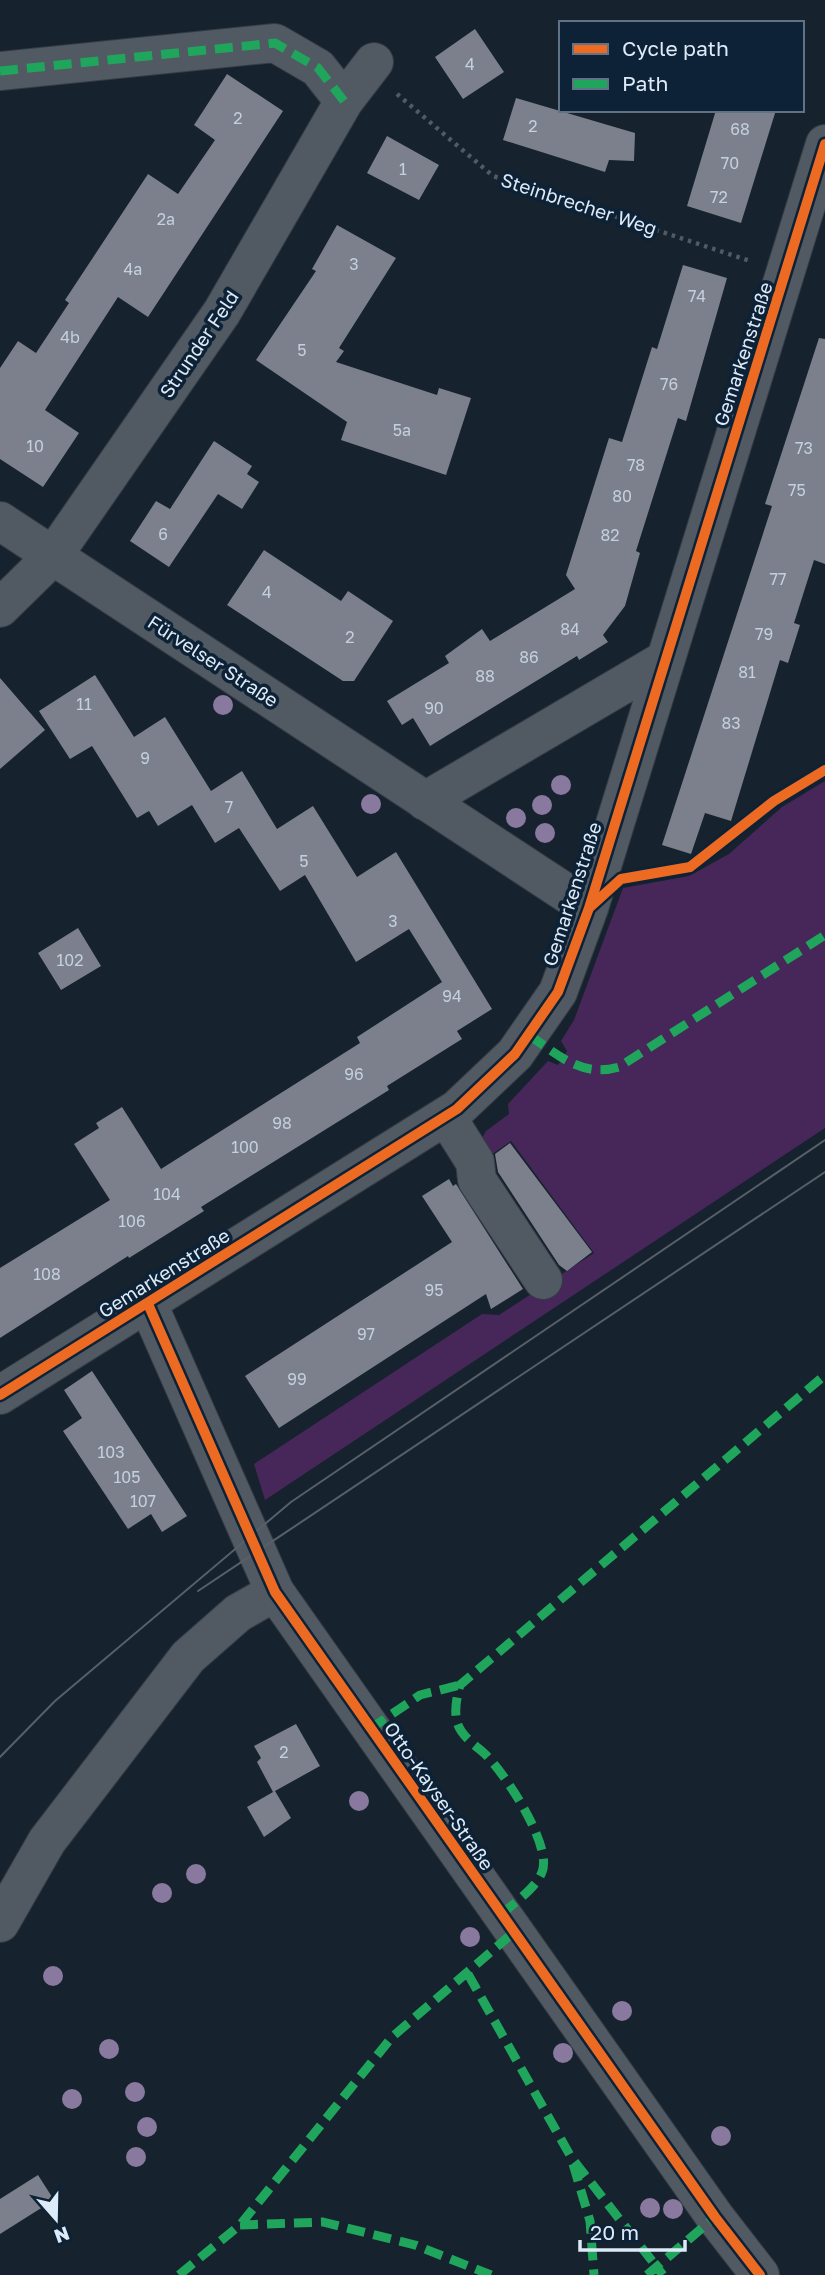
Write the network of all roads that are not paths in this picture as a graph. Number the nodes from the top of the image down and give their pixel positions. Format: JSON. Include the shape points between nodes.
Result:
{"nodes":[{"id":1,"x":374,"y":62,"type":"dead end"},
{"id":2,"x":0,"y":71,"type":"edge"},
{"id":3,"x":344,"y":100,"type":"junction"},
{"id":4,"x":825,"y":144,"type":"edge"},
{"id":5,"x":0,"y":521,"type":"edge"},
{"id":6,"x":53,"y":556,"type":"junction"},
{"id":7,"x":0,"y":608,"type":"edge"},
{"id":8,"x":663,"y":661,"type":"junction"},
{"id":9,"x":425,"y":801,"type":"junction"},
{"id":10,"x":589,"y":908,"type":"junction"},
{"id":11,"x":446,"y":1116,"type":"junction"},
{"id":12,"x":543,"y":1280,"type":"dead end"},
{"id":13,"x":148,"y":1304,"type":"junction"},
{"id":14,"x":0,"y":1395,"type":"edge"},
{"id":15,"x":275,"y":1592,"type":"junction"},
{"id":16,"x":0,"y":1923,"type":"edge"},
{"id":17,"x":760,"y":2275,"type":"edge"}],
"edges":[{"from":1,"to":3,"type":"street","name":"Strunder Feld"},
{"from":2,"to":3,"type":"street","via":[[275,43],[318,68]]},
{"from":3,"to":6,"type":"street","name":"Strunder Feld","via":[[222,312]]},
{"from":4,"to":8,"type":"street","name":"Gemarkenstraße"},
{"from":5,"to":6,"type":"street","name":"Fürvelser Straße"},
{"from":6,"to":7,"type":"street","name":"Strunder Feld"},
{"from":6,"to":9,"type":"street","name":"Fürvelser Straße"},
{"from":8,"to":9,"type":"street"},
{"from":8,"to":10,"type":"street","name":"Gemarkenstraße"},
{"from":9,"to":10,"type":"street","name":"Fürvelser Straße"},
{"from":10,"to":11,"type":"street","name":"Gemarkenstraße","via":[[558,992],[515,1054]]},
{"from":11,"to":12,"type":"street","via":[[475,1162],[477,1180]]},
{"from":11,"to":13,"type":"street","name":"Gemarkenstraße"},
{"from":13,"to":14,"type":"street","name":"Gemarkenstraße"},
{"from":13,"to":15,"type":"street","name":"Otto-Kayser-Straße"},
{"from":15,"to":16,"type":"street","via":[[238,1613],[188,1657],[47,1841]]},
{"from":15,"to":17,"type":"street","name":"Otto-Kayser-Straße"}]}
